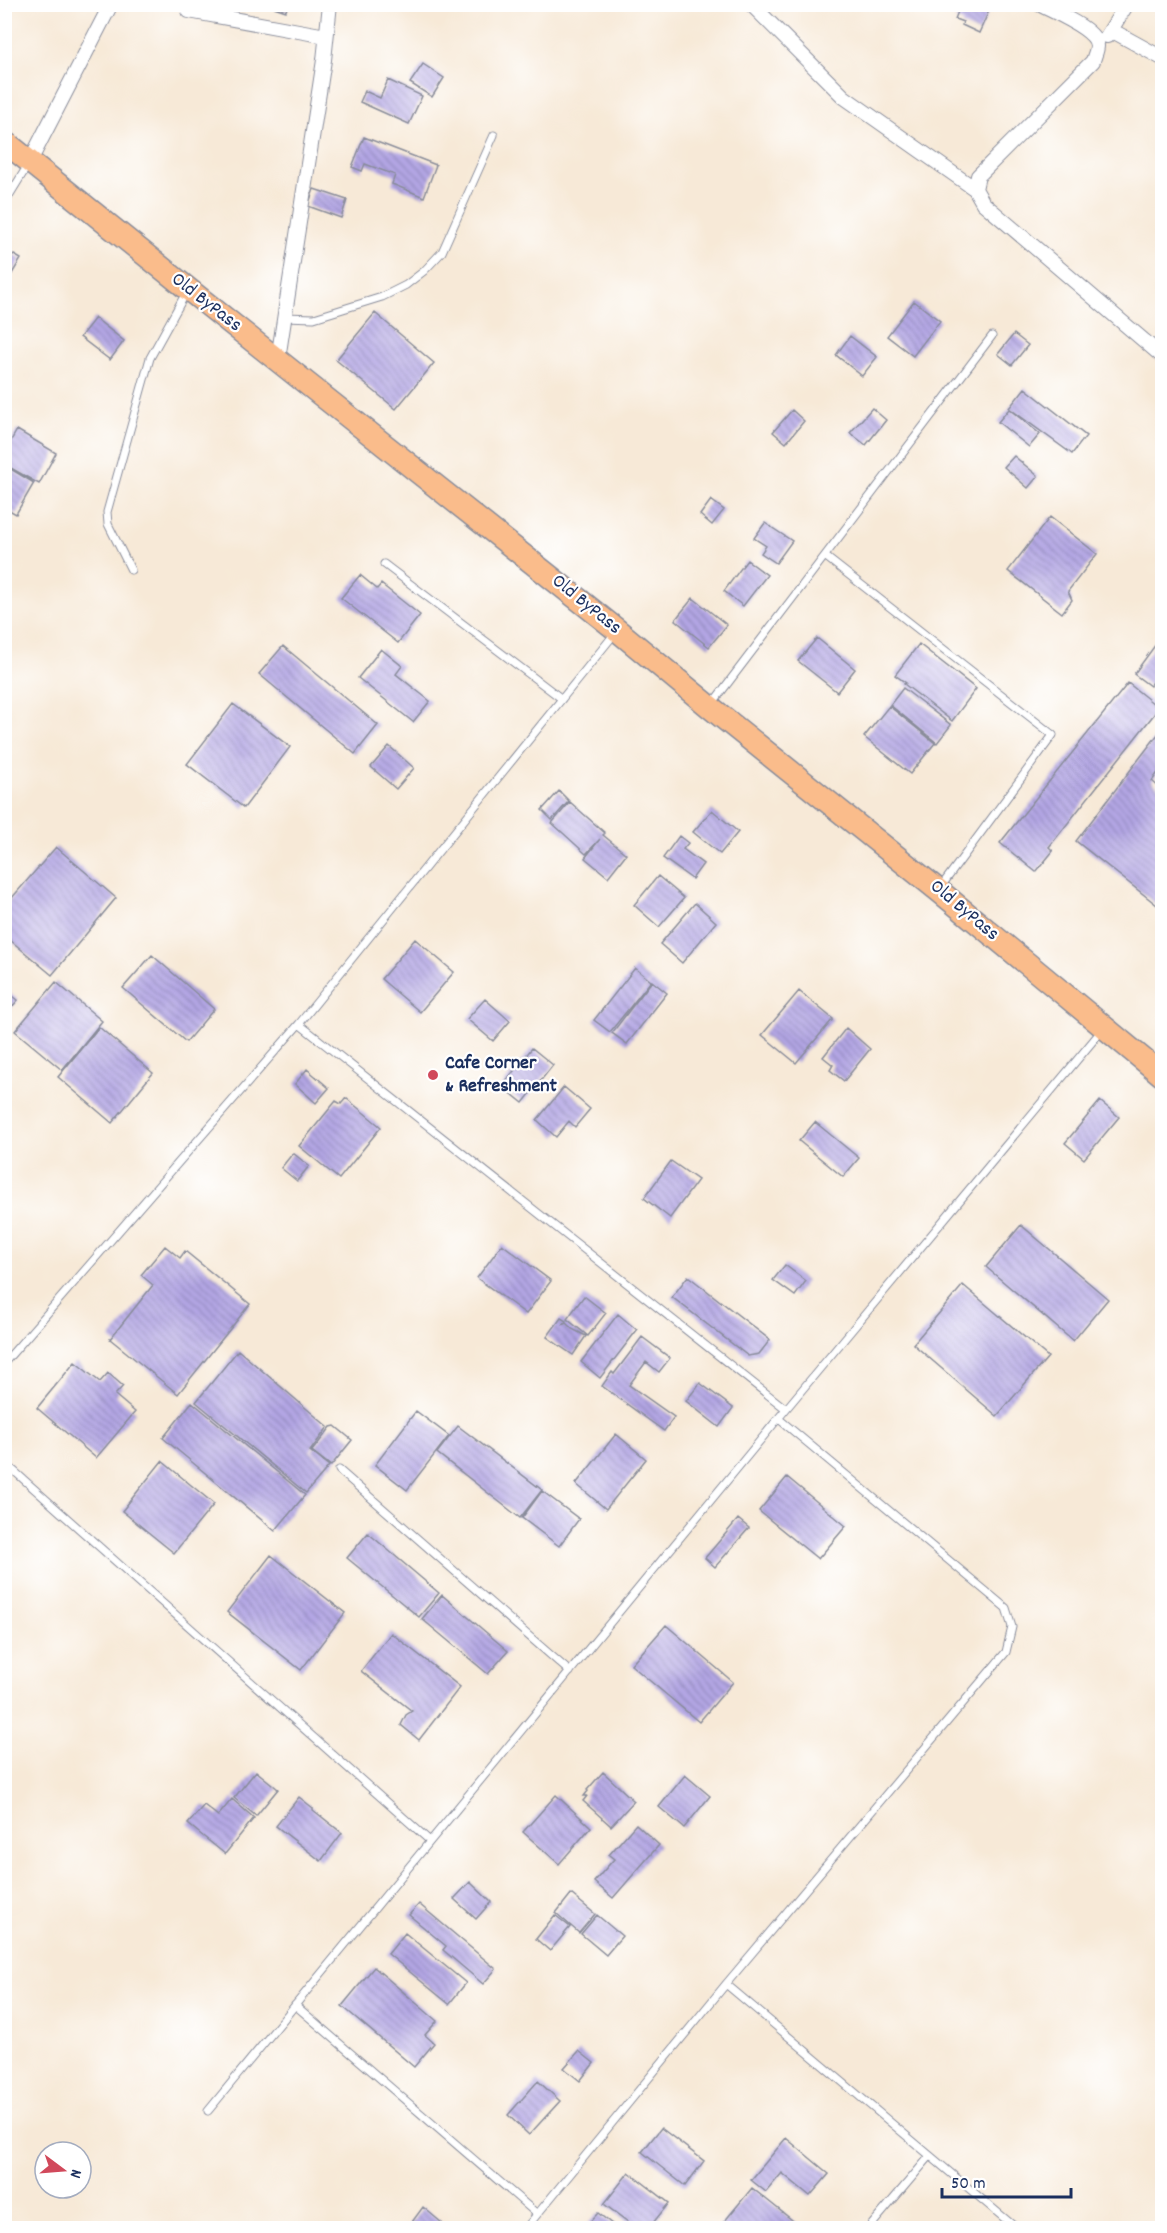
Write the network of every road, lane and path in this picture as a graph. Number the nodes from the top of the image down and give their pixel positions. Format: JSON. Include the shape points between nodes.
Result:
{"nodes":[{"id":1,"x":111,"y":4,"type":"edge"},
{"id":2,"x":330,"y":4,"type":"edge"},
{"id":3,"x":752,"y":4,"type":"edge"},
{"id":4,"x":1039,"y":4,"type":"edge"},
{"id":5,"x":1127,"y":4,"type":"edge"},
{"id":6,"x":189,"y":11,"type":"dead end"},
{"id":7,"x":1111,"y":30,"type":"junction"},
{"id":8,"x":326,"y":36,"type":"junction"},
{"id":9,"x":1097,"y":46,"type":"junction"},
{"id":10,"x":1162,"y":58,"type":"edge"},
{"id":11,"x":494,"y":135,"type":"dead end"},
{"id":12,"x":4,"y":141,"type":"edge"},
{"id":13,"x":30,"y":161,"type":"junction"},
{"id":14,"x":975,"y":189,"type":"junction"},
{"id":15,"x":4,"y":204,"type":"edge"},
{"id":16,"x":188,"y":289,"type":"junction"},
{"id":17,"x":285,"y":317,"type":"junction"},
{"id":18,"x":992,"y":336,"type":"dead end"},
{"id":19,"x":1162,"y":356,"type":"edge"},
{"id":20,"x":278,"y":359,"type":"junction"},
{"id":21,"x":826,"y":557,"type":"junction"},
{"id":22,"x":384,"y":564,"type":"dead end"},
{"id":23,"x":131,"y":570,"type":"dead end"},
{"id":24,"x":617,"y":630,"type":"junction"},
{"id":25,"x":562,"y":699,"type":"junction"},
{"id":26,"x":710,"y":707,"type":"junction"},
{"id":27,"x":938,"y":890,"type":"junction"},
{"id":28,"x":299,"y":1024,"type":"junction"},
{"id":29,"x":1103,"y":1028,"type":"junction"},
{"id":30,"x":1162,"y":1076,"type":"edge"},
{"id":31,"x":4,"y":1363,"type":"edge"},
{"id":32,"x":786,"y":1409,"type":"junction"},
{"id":33,"x":779,"y":1419,"type":"junction"},
{"id":34,"x":4,"y":1462,"type":"edge"},
{"id":35,"x":339,"y":1470,"type":"dead end"},
{"id":36,"x":570,"y":1672,"type":"junction"},
{"id":37,"x":430,"y":1841,"type":"junction"},
{"id":38,"x":726,"y":1984,"type":"junction"},
{"id":39,"x":296,"y":2005,"type":"junction"},
{"id":40,"x":208,"y":2111,"type":"dead end"},
{"id":41,"x":930,"y":2156,"type":"junction"},
{"id":42,"x":537,"y":2214,"type":"junction"},
{"id":43,"x":526,"y":2229,"type":"edge"},
{"id":44,"x":869,"y":2229,"type":"edge"},
{"id":45,"x":1016,"y":2229,"type":"edge"}],
"edges":[{"from":1,"to":13,"type":"street"},
{"from":2,"to":8,"type":"street"},
{"from":3,"to":14,"type":"street","via":[[844,97]]},
{"from":4,"to":9,"type":"street","via":[[1083,28],[1095,37]]},
{"from":5,"to":7,"type":"street"},
{"from":6,"to":8,"type":"street"},
{"from":7,"to":9,"type":"street"},
{"from":7,"to":10,"type":"street"},
{"from":8,"to":17,"type":"street"},
{"from":9,"to":14,"type":"street","via":[[1093,61],[978,176]]},
{"from":11,"to":17,"type":"lane","via":[[442,252],[424,271],[382,297],[314,318]]},
{"from":12,"to":13,"type":"main road","name":"Old ByPass"},
{"from":13,"to":15,"type":"lane"},
{"from":13,"to":16,"type":"main road","name":"Old ByPass"},
{"from":14,"to":19,"type":"street","via":[[982,203]]},
{"from":16,"to":20,"type":"main road","name":"Old ByPass"},
{"from":16,"to":23,"type":"lane","via":[[150,358],[110,494],[108,524]]},
{"from":17,"to":20,"type":"street"},
{"from":18,"to":21,"type":"lane"},
{"from":20,"to":24,"type":"main road","name":"Old ByPass"},
{"from":21,"to":26,"type":"lane"},
{"from":21,"to":27,"type":"lane","via":[[1053,735]]},
{"from":22,"to":25,"type":"lane"},
{"from":24,"to":25,"type":"lane"},
{"from":24,"to":26,"type":"main road","name":"Old ByPass"},
{"from":25,"to":28,"type":"lane"},
{"from":26,"to":27,"type":"main road","name":"Old ByPass"},
{"from":27,"to":29,"type":"main road","name":"Old ByPass"},
{"from":28,"to":31,"type":"lane"},
{"from":28,"to":32,"type":"lane"},
{"from":29,"to":30,"type":"main road","name":"Old ByPass"},
{"from":29,"to":32,"type":"lane"},
{"from":32,"to":33,"type":"lane"},
{"from":33,"to":36,"type":"lane"},
{"from":33,"to":38,"type":"lane","via":[[1006,1608],[1012,1628],[1006,1652]]},
{"from":34,"to":37,"type":"lane"},
{"from":35,"to":36,"type":"lane"},
{"from":36,"to":37,"type":"lane"},
{"from":37,"to":39,"type":"lane"},
{"from":38,"to":41,"type":"lane"},
{"from":38,"to":42,"type":"lane"},
{"from":39,"to":40,"type":"lane"},
{"from":39,"to":42,"type":"lane"},
{"from":41,"to":44,"type":"lane"},
{"from":41,"to":45,"type":"lane"},
{"from":42,"to":43,"type":"lane"}]}
